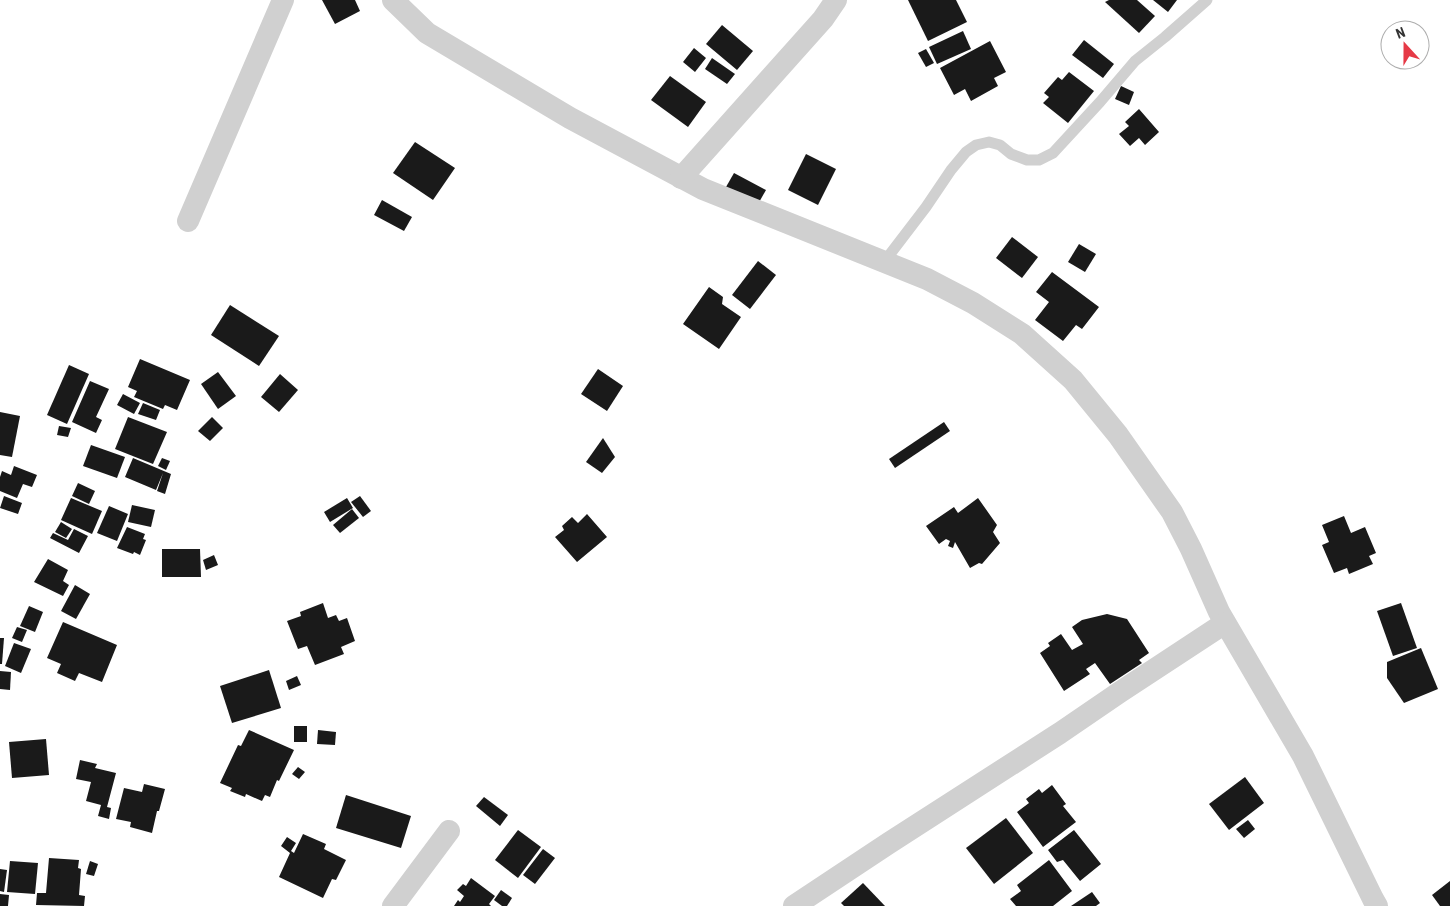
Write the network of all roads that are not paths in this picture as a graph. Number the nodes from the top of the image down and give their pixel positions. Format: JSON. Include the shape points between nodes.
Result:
{"nodes":[{"id":1,"x":283,"y":0,"type":"edge"},
{"id":2,"x":393,"y":0,"type":"edge"},
{"id":3,"x":836,"y":0,"type":"edge"},
{"id":4,"x":1206,"y":0,"type":"edge"},
{"id":5,"x":682,"y":178,"type":"junction"},
{"id":6,"x":188,"y":221,"type":"dead end"},
{"id":7,"x":884,"y":262,"type":"junction"},
{"id":8,"x":1225,"y":623,"type":"junction"},
{"id":9,"x":449,"y":830,"type":"dead end"},
{"id":10,"x":393,"y":906,"type":"edge"},
{"id":11,"x":794,"y":906,"type":"edge"},
{"id":12,"x":1377,"y":906,"type":"edge"}],
"edges":[{"from":1,"to":6,"type":"street"},
{"from":2,"to":5,"type":"street","via":[[427,33],[570,118]]},
{"from":3,"to":5,"type":"street","via":[[823,19]]},
{"from":4,"to":7,"type":"lane","via":[[1134,61],[1053,153],[1039,160],[1027,160],[989,142],[966,152]]},
{"from":5,"to":7,"type":"street"},
{"from":7,"to":8,"type":"street","via":[[927,279],[973,303],[1022,334],[1073,380],[1118,435],[1172,512]]},
{"from":8,"to":11,"type":"street"},
{"from":8,"to":12,"type":"street","via":[[1303,756]]},
{"from":9,"to":10,"type":"street"}]}
